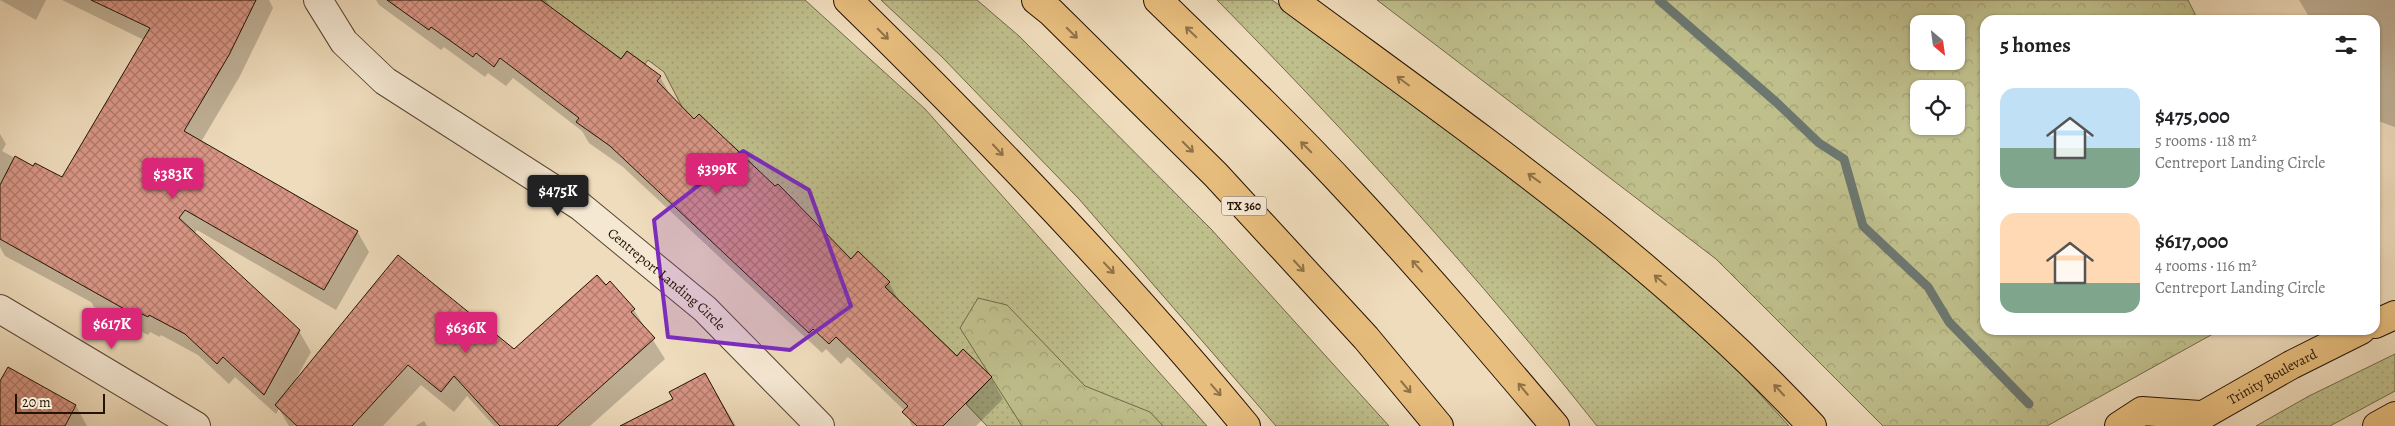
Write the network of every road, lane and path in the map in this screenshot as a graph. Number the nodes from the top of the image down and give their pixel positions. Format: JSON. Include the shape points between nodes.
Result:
{"nodes":[{"id":1,"x":318,"y":0,"type":"edge"},
{"id":2,"x":848,"y":0,"type":"edge"},
{"id":3,"x":1036,"y":0,"type":"edge"},
{"id":4,"x":1158,"y":0,"type":"edge"},
{"id":5,"x":1293,"y":0,"type":"edge"},
{"id":6,"x":0,"y":309,"type":"edge"},
{"id":7,"x":2395,"y":315,"type":"edge"},
{"id":8,"x":2380,"y":322,"type":"edge"},
{"id":9,"x":2351,"y":335,"type":"edge"},
{"id":10,"x":2395,"y":416,"type":"edge"},
{"id":11,"x":2192,"y":421,"type":"edge"},
{"id":12,"x":196,"y":426,"type":"edge"},
{"id":13,"x":820,"y":426,"type":"edge"},
{"id":14,"x":1246,"y":426,"type":"edge"},
{"id":15,"x":1439,"y":426,"type":"edge"},
{"id":16,"x":1555,"y":426,"type":"edge"},
{"id":17,"x":1812,"y":426,"type":"edge"},
{"id":18,"x":2119,"y":426,"type":"edge"},
{"id":19,"x":2377,"y":426,"type":"edge"}],
"edges":[{"from":1,"to":13,"type":"street","name":"Centreport Landing Circle","via":[[344,42],[385,81],[580,206],[704,309]]},
{"from":2,"to":14,"type":"main road","one_way":true,"via":[[962,112],[1111,270]]},
{"from":3,"to":15,"type":"main road","number":"TX 360","one_way":true,"via":[[1216,175],[1366,338]]},
{"from":16,"to":4,"type":"main road","one_way":true,"via":[[1452,304],[1350,192]]},
{"from":17,"to":5,"type":"main road","one_way":true,"via":[[1767,377],[1687,303],[1554,192]]},
{"from":6,"to":12,"type":"street"},
{"from":7,"to":8,"type":"main road"},
{"from":9,"to":11,"type":"main road","name":"Trinity Boulevard"},
{"from":10,"to":19,"type":"main road"},
{"from":11,"to":18,"type":"main road","via":[[2142,412]]}]}
